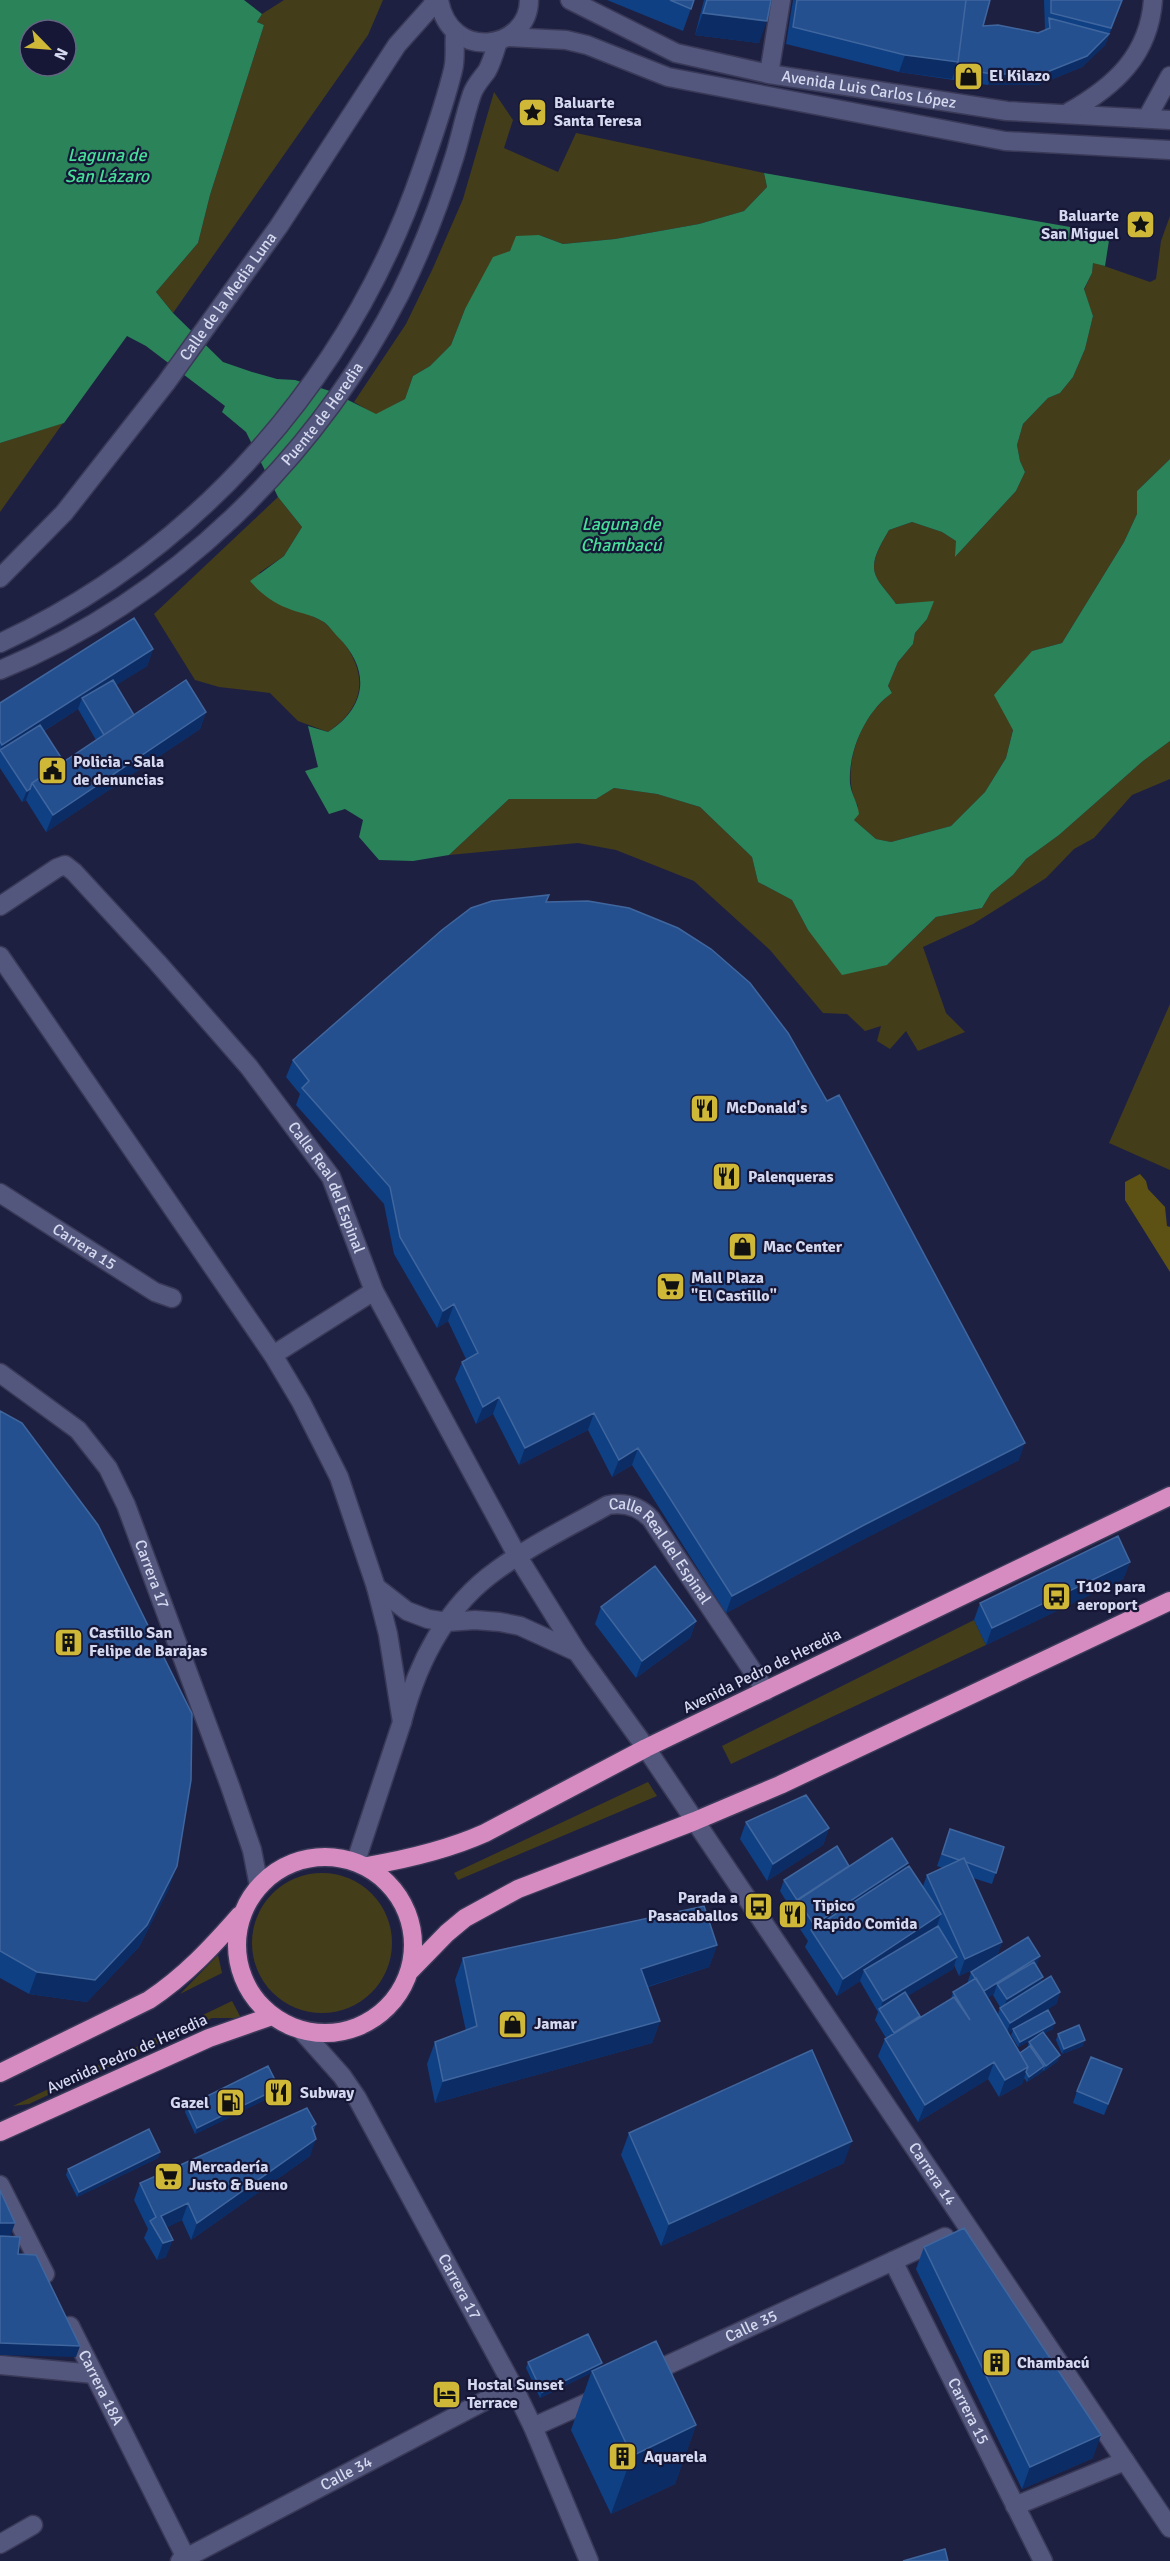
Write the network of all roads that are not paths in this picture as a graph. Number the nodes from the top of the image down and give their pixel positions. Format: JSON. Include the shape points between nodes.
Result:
{"nodes":[{"id":1,"x":437,"y":0,"type":"edge"},
{"id":2,"x":529,"y":0,"type":"edge"},
{"id":3,"x":781,"y":0,"type":"edge"},
{"id":4,"x":1153,"y":0,"type":"edge"},
{"id":5,"x":576,"y":3,"type":"edge"},
{"id":6,"x":455,"y":34,"type":"junction"},
{"id":7,"x":503,"y":39,"type":"junction"},
{"id":8,"x":769,"y":74,"type":"junction"},
{"id":9,"x":1170,"y":76,"type":"edge"},
{"id":10,"x":1069,"y":112,"type":"junction"},
{"id":11,"x":1147,"y":118,"type":"junction"},
{"id":12,"x":1170,"y":120,"type":"edge"},
{"id":13,"x":1170,"y":150,"type":"edge"},
{"id":14,"x":0,"y":578,"type":"edge"},
{"id":15,"x":0,"y":643,"type":"edge"},
{"id":16,"x":0,"y":670,"type":"edge"},
{"id":17,"x":0,"y":906,"type":"edge"},
{"id":18,"x":0,"y":956,"type":"edge"},
{"id":19,"x":0,"y":1193,"type":"edge"},
{"id":20,"x":374,"y":1291,"type":"junction"},
{"id":21,"x":172,"y":1298,"type":"dead end"},
{"id":22,"x":273,"y":1354,"type":"junction"},
{"id":23,"x":0,"y":1373,"type":"edge"},
{"id":24,"x":1170,"y":1496,"type":"edge"},
{"id":25,"x":518,"y":1557,"type":"junction"},
{"id":26,"x":376,"y":1587,"type":"junction"},
{"id":27,"x":1170,"y":1601,"type":"edge"},
{"id":28,"x":447,"y":1622,"type":"junction"},
{"id":29,"x":578,"y":1652,"type":"junction"},
{"id":30,"x":766,"y":1691,"type":"junction"},
{"id":31,"x":402,"y":1722,"type":"junction"},
{"id":32,"x":646,"y":1748,"type":"junction"},
{"id":33,"x":695,"y":1821,"type":"junction"},
{"id":34,"x":362,"y":1864,"type":"junction"},
{"id":35,"x":259,"y":1886,"type":"junction"},
{"id":36,"x":243,"y":1911,"type":"junction"},
{"id":37,"x":409,"y":1972,"type":"junction"},
{"id":38,"x":272,"y":2016,"type":"junction"},
{"id":39,"x":301,"y":2030,"type":"junction"},
{"id":40,"x":0,"y":2073,"type":"edge"},
{"id":41,"x":0,"y":2132,"type":"edge"},
{"id":42,"x":0,"y":2185,"type":"edge"},
{"id":43,"x":968,"y":2226,"type":"junction"},
{"id":44,"x":893,"y":2262,"type":"junction"},
{"id":45,"x":52,"y":2290,"type":"edge"},
{"id":46,"x":63,"y":2311,"type":"edge"},
{"id":47,"x":0,"y":2365,"type":"edge"},
{"id":48,"x":94,"y":2374,"type":"junction"},
{"id":49,"x":513,"y":2386,"type":"junction"},
{"id":50,"x":533,"y":2427,"type":"junction"},
{"id":51,"x":1125,"y":2461,"type":"junction"},
{"id":52,"x":1015,"y":2506,"type":"junction"},
{"id":53,"x":33,"y":2525,"type":"dead end"},
{"id":54,"x":1170,"y":2528,"type":"edge"},
{"id":55,"x":0,"y":2544,"type":"edge"},
{"id":56,"x":183,"y":2559,"type":"edge"},
{"id":57,"x":589,"y":2561,"type":"edge"},
{"id":58,"x":1043,"y":2561,"type":"edge"}],
"edges":[{"from":1,"to":6,"type":"main road","via":[[442,16]]},
{"from":1,"to":14,"type":"main road","name":"Calle de la Media Luna","via":[[397,45],[213,321],[64,513]]},
{"from":2,"to":7,"type":"main road","name":"Puente de Heredia","via":[[522,23]]},
{"from":3,"to":8,"type":"main road"},
{"from":4,"to":10,"type":"main road","via":[[1150,27],[1137,54],[1119,78],[1096,98]]},
{"from":5,"to":8,"type":"main road","name":"Avenida Luis Carlos López","via":[[676,54]]},
{"from":6,"to":7,"type":"main road","via":[[476,43]]},
{"from":6,"to":15,"type":"main road","name":"Puente de Heredia","via":[[454,68],[411,201],[366,298],[332,354],[275,432],[224,487],[159,544],[71,606]]},
{"from":7,"to":13,"type":"main road","name":"Avenida Luis Carlos López","via":[[566,40],[668,77],[1005,141]]},
{"from":7,"to":16,"type":"main road","name":"Puente de Heredia","via":[[473,91],[434,216],[400,294],[352,376],[294,452],[212,536],[149,585],[78,631]]},
{"from":8,"to":10,"type":"main road","name":"Avenida Luis Carlos López","via":[[1007,111]]},
{"from":9,"to":11,"type":"main road"},
{"from":10,"to":11,"type":"main road","name":"Avenida Luis Carlos López"},
{"from":11,"to":12,"type":"main road","name":"Avenida Luis Carlos López"},
{"from":17,"to":20,"type":"main road","name":"Calle Real del Espinal","via":[[57,868],[65,866],[74,872],[249,1067],[331,1177]]},
{"from":18,"to":22,"type":"main road","name":"Calle Real del Espinal"},
{"from":19,"to":21,"type":"main road","name":"Carrera 15","via":[[155,1292]]},
{"from":20,"to":22,"type":"main road"},
{"from":20,"to":25,"type":"main road","name":"Calle Real del Espinal"},
{"from":22,"to":26,"type":"main road","name":"Calle Real del Espinal","via":[[339,1477]]},
{"from":23,"to":35,"type":"main road","name":"Carrera 17","via":[[78,1430],[108,1468],[126,1505],[230,1786],[252,1850]]},
{"from":24,"to":30,"type":"highway","name":"Avenida Pedro de Heredia"},
{"from":25,"to":28,"type":"main road","name":"Calle Real del Espinal","via":[[478,1585]]},
{"from":25,"to":29,"type":"main road","name":"Calle Real del Espinal"},
{"from":25,"to":30,"type":"main road","name":"Calle Real del Espinal","via":[[608,1505],[619,1503],[643,1510]]},
{"from":26,"to":28,"type":"main road","via":[[407,1611]]},
{"from":26,"to":31,"type":"main road","name":"Calle Real del Espinal"},
{"from":27,"to":33,"type":"highway"},
{"from":28,"to":29,"type":"main road","via":[[475,1620],[520,1626]]},
{"from":28,"to":31,"type":"main road","name":"Calle Real del Espinal","via":[[415,1680]]},
{"from":29,"to":32,"type":"main road","name":"Calle Real del Espinal"},
{"from":30,"to":32,"type":"highway","name":"Avenida Pedro de Heredia"},
{"from":31,"to":34,"type":"main road","name":"Calle Real del Espinal"},
{"from":32,"to":33,"type":"main road","name":"Calle Real del Espinal"},
{"from":32,"to":34,"type":"highway","name":"Avenida Pedro de Heredia","via":[[459,1845]]},
{"from":33,"to":37,"type":"highway","via":[[489,1903],[447,1933]]},
{"from":33,"to":43,"type":"main road","name":"Carrera 14"},
{"from":34,"to":35,"type":"highway","via":[[330,1856],[304,1858],[280,1869]]},
{"from":34,"to":37,"type":"highway","via":[[384,1879],[406,1909],[413,1951]]},
{"from":35,"to":36,"type":"highway"},
{"from":36,"to":38,"type":"highway","via":[[237,1941],[241,1972],[248,1989]]},
{"from":36,"to":40,"type":"highway","via":[[204,1957],[149,2000]]},
{"from":37,"to":39,"type":"highway","via":[[397,1996],[378,2016],[354,2029],[328,2033]]},
{"from":38,"to":39,"type":"highway"},
{"from":38,"to":41,"type":"highway","name":"Avenida Pedro de Heredia","via":[[209,2038]]},
{"from":39,"to":49,"type":"main road","name":"Carrera 17","via":[[357,2098]]},
{"from":42,"to":45,"type":"main road"},
{"from":43,"to":44,"type":"main road","name":"Calle 35"},
{"from":43,"to":51,"type":"main road","name":"Carrera 14"},
{"from":44,"to":50,"type":"main road","name":"Calle 35"},
{"from":44,"to":52,"type":"main road","name":"Carrera 15"},
{"from":46,"to":48,"type":"main road","name":"Carrera 18A"},
{"from":47,"to":48,"type":"main road"},
{"from":48,"to":56,"type":"main road","name":"Carrera 18A"},
{"from":49,"to":50,"type":"main road","name":"Carrera 17"},
{"from":49,"to":56,"type":"main road","name":"Calle 34"},
{"from":50,"to":57,"type":"main road","name":"Carrera 17"},
{"from":51,"to":52,"type":"main road"},
{"from":51,"to":54,"type":"main road","name":"Carrera 14"},
{"from":52,"to":58,"type":"main road","name":"Carrera 15"},
{"from":53,"to":55,"type":"main road"}]}
